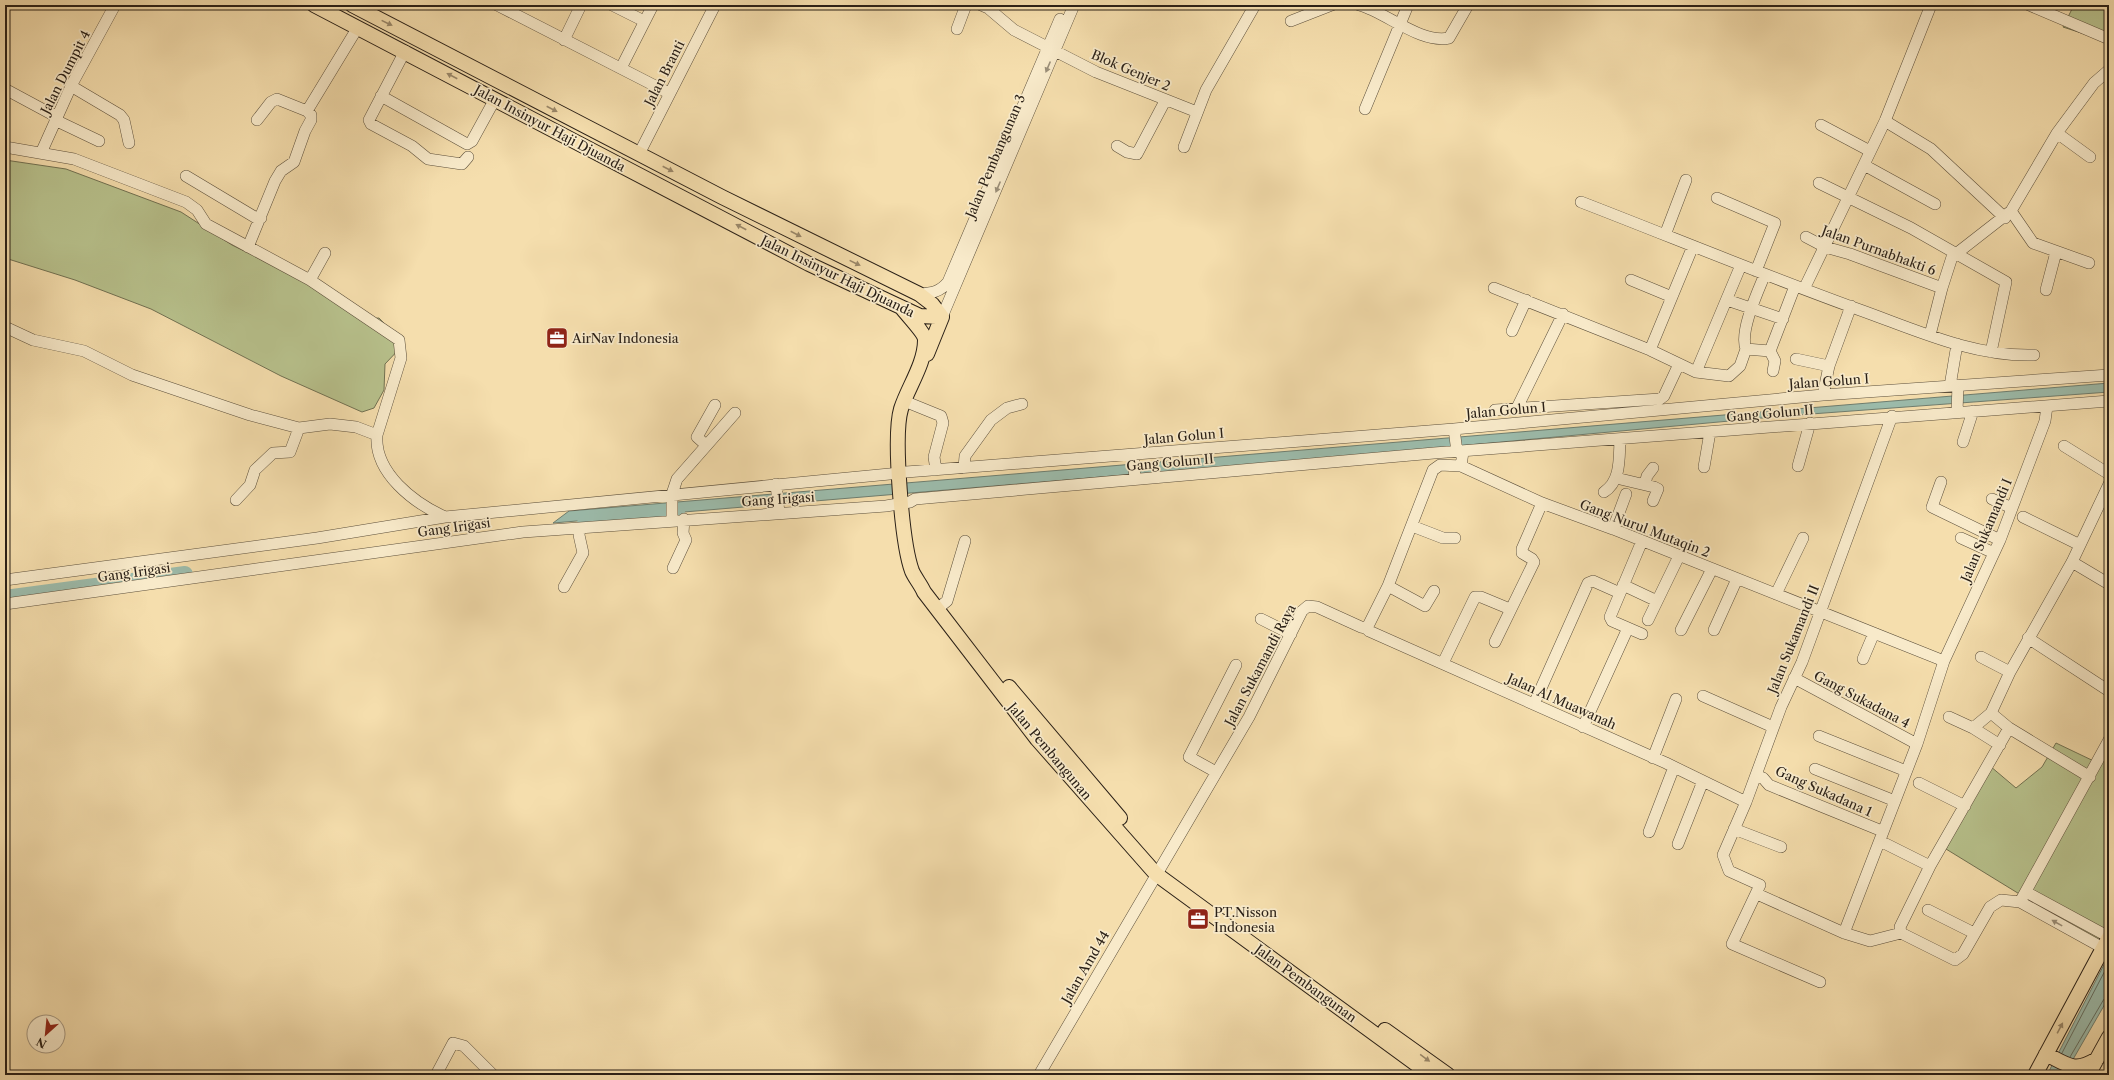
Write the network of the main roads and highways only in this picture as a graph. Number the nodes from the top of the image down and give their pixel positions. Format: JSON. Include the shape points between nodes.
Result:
{"nodes":[{"id":1,"x":314,"y":5,"type":"edge"},
{"id":2,"x":352,"y":5,"type":"edge"},
{"id":3,"x":516,"y":90,"type":"junction"},
{"id":4,"x":534,"y":100,"type":"junction"},
{"id":5,"x":508,"y":105,"type":"junction"},
{"id":6,"x":525,"y":115,"type":"junction"},
{"id":7,"x":820,"y":246,"type":"junction"},
{"id":8,"x":809,"y":264,"type":"junction"},
{"id":9,"x":902,"y":308,"type":"junction"},
{"id":10,"x":942,"y":317,"type":"junction"},
{"id":11,"x":903,"y":474,"type":"junction"},
{"id":12,"x":906,"y":501,"type":"junction"},
{"id":13,"x":1158,"y":870,"type":"junction"},
{"id":14,"x":2107,"y":941,"type":"edge"},
{"id":15,"x":2109,"y":1037,"type":"edge"},
{"id":16,"x":2046,"y":1054,"type":"junction"},
{"id":17,"x":2084,"y":1073,"type":"edge"},
{"id":18,"x":1431,"y":1075,"type":"edge"},
{"id":19,"x":1448,"y":1075,"type":"edge"},
{"id":20,"x":2035,"y":1075,"type":"edge"}],
"edges":[{"from":5,"to":1,"type":"main road","name":"Jalan Insinyur Haji Djuanda","one_way":true},
{"from":2,"to":3,"type":"main road","name":"Jalan Insinyur Haji Djuanda","one_way":true},
{"from":3,"to":4,"type":"main road","name":"Jalan Insinyur Haji Djuanda"},
{"from":3,"to":5,"type":"main road"},
{"from":4,"to":6,"type":"main road"},
{"from":4,"to":7,"type":"main road","name":"Jalan Insinyur Haji Djuanda","one_way":true},
{"from":5,"to":6,"type":"main road","name":"Jalan Insinyur Haji Djuanda"},
{"from":8,"to":6,"type":"main road","name":"Jalan Insinyur Haji Djuanda","one_way":true},
{"from":7,"to":8,"type":"main road","via":[[813,250]]},
{"from":7,"to":10,"type":"main road","name":"Jalan Insinyur Haji Djuanda","one_way":true,"via":[[919,294],[932,304]]},
{"from":8,"to":9,"type":"main road","name":"Jalan Insinyur Haji Djuanda"},
{"from":9,"to":10,"type":"main road","name":"Jalan Insinyur Haji Djuanda","via":[[920,316]]},
{"from":9,"to":11,"type":"main road","name":"Jalan Pembangunan","via":[[920,330],[925,341],[921,359],[901,409],[898,432]]},
{"from":10,"to":11,"type":"main road","name":"Jalan Pembangunan","via":[[909,403],[903,435]]},
{"from":11,"to":12,"type":"main road","name":"Jalan Pembangunan"},
{"from":12,"to":13,"type":"main road","name":"Jalan Pembangunan","via":[[920,569],[942,605]]},
{"from":12,"to":13,"type":"main road","name":"Jalan Pembangunan","via":[[907,548],[912,571],[924,592],[1037,739]]},
{"from":13,"to":18,"type":"main road","name":"Jalan Pembangunan"},
{"from":13,"to":19,"type":"main road","name":"Jalan Pembangunan","one_way":true},
{"from":16,"to":14,"type":"main road","one_way":true},
{"from":15,"to":17,"type":"main road","via":[[2097,1059]]},
{"from":16,"to":17,"type":"main road"},
{"from":16,"to":20,"type":"main road"}]}
